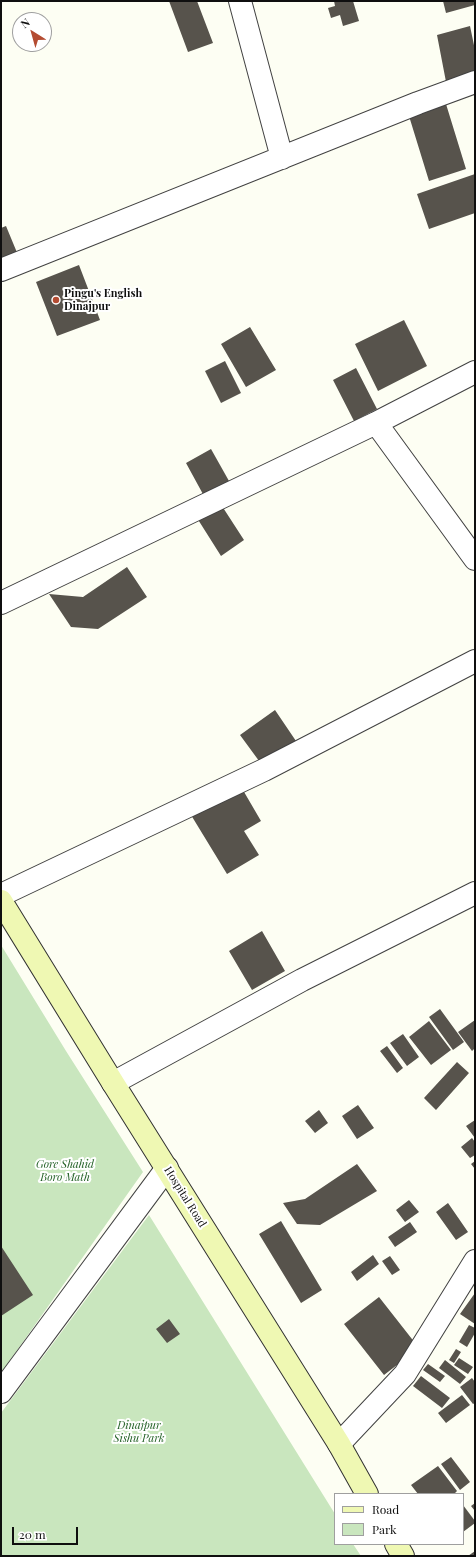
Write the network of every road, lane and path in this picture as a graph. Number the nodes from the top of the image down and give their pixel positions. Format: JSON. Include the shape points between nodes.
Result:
{"nodes":[{"id":1,"x":240,"y":1,"type":"edge"},
{"id":2,"x":475,"y":82,"type":"edge"},
{"id":3,"x":282,"y":158,"type":"junction"},
{"id":4,"x":1,"y":270,"type":"edge"},
{"id":5,"x":475,"y":372,"type":"edge"},
{"id":6,"x":376,"y":422,"type":"junction"},
{"id":7,"x":475,"y":559,"type":"edge"},
{"id":8,"x":1,"y":603,"type":"edge"},
{"id":9,"x":475,"y":661,"type":"edge"},
{"id":10,"x":475,"y":893,"type":"edge"},
{"id":11,"x":1,"y":895,"type":"edge"},
{"id":12,"x":1,"y":901,"type":"edge"},
{"id":13,"x":113,"y":1083,"type":"junction"},
{"id":14,"x":167,"y":1168,"type":"junction"},
{"id":15,"x":475,"y":1261,"type":"edge"},
{"id":16,"x":1,"y":1392,"type":"edge"},
{"id":17,"x":339,"y":1444,"type":"junction"},
{"id":18,"x":366,"y":1493,"type":"edge"},
{"id":19,"x":397,"y":1545,"type":"edge"},
{"id":20,"x":403,"y":1556,"type":"edge"}],
"edges":[{"from":1,"to":3,"type":"street"},
{"from":2,"to":3,"type":"street"},
{"from":3,"to":4,"type":"street"},
{"from":5,"to":6,"type":"street"},
{"from":6,"to":7,"type":"street"},
{"from":6,"to":8,"type":"street"},
{"from":9,"to":11,"type":"street","via":[[264,770]]},
{"from":10,"to":13,"type":"street","via":[[302,980]]},
{"from":12,"to":13,"type":"main road","name":"Hospital Road"},
{"from":13,"to":14,"type":"main road","name":"Hospital Road"},
{"from":14,"to":16,"type":"street"},
{"from":14,"to":17,"type":"main road","name":"Hospital Road"},
{"from":15,"to":17,"type":"street","via":[[405,1374]]},
{"from":17,"to":18,"type":"main road","name":"Hospital Road"},
{"from":19,"to":20,"type":"main road"}]}
